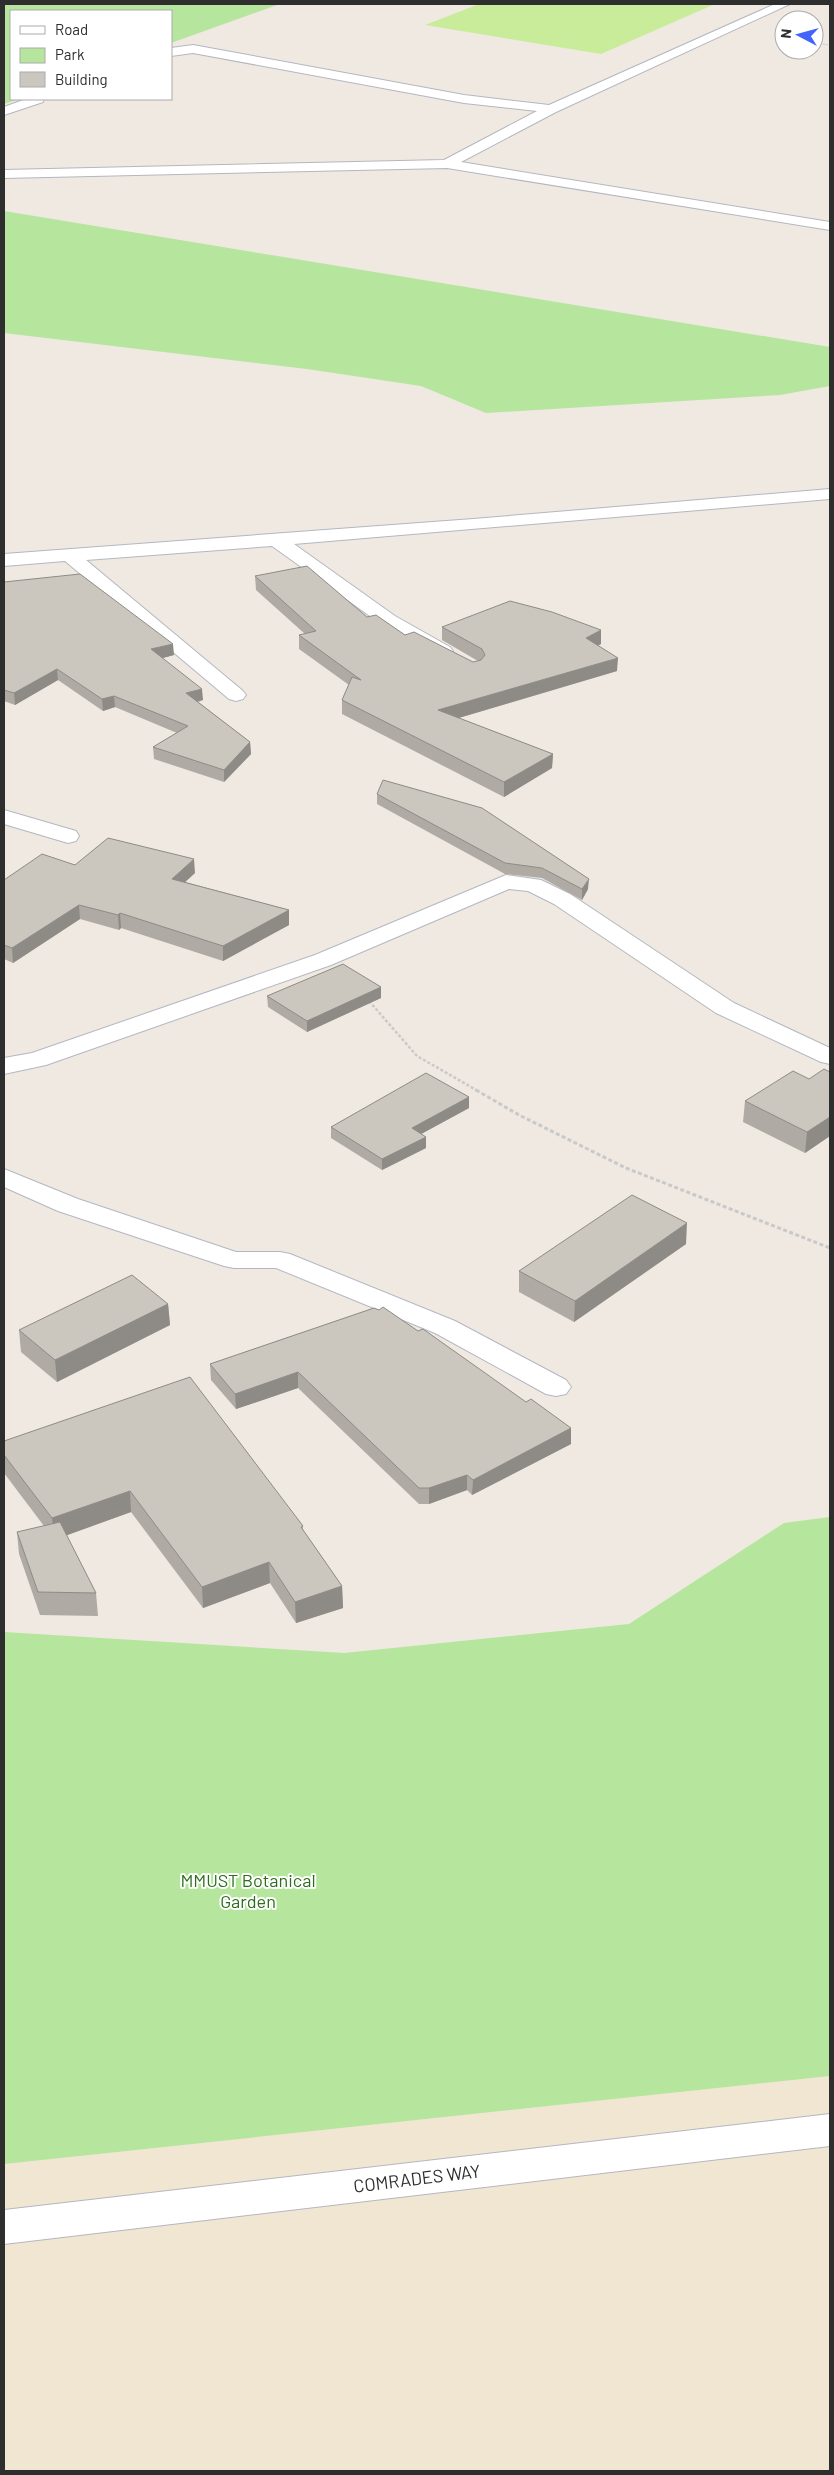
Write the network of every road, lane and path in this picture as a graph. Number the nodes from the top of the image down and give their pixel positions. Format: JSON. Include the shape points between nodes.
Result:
{"nodes":[{"id":1,"x":784,"y":4,"type":"edge"},
{"id":2,"x":172,"y":52,"type":"edge"},
{"id":3,"x":35,"y":100,"type":"edge"},
{"id":4,"x":551,"y":109,"type":"junction"},
{"id":5,"x":4,"y":111,"type":"edge"},
{"id":6,"x":447,"y":164,"type":"junction"},
{"id":7,"x":4,"y":174,"type":"edge"},
{"id":8,"x":830,"y":211,"type":"edge"},
{"id":9,"x":811,"y":223,"type":"junction"},
{"id":10,"x":830,"y":226,"type":"edge"},
{"id":11,"x":830,"y":494,"type":"edge"},
{"id":12,"x":276,"y":540,"type":"junction"},
{"id":13,"x":69,"y":555,"type":"junction"},
{"id":14,"x":4,"y":560,"type":"edge"},
{"id":15,"x":456,"y":658,"type":"edge"},
{"id":16,"x":236,"y":695,"type":"dead end"},
{"id":17,"x":4,"y":817,"type":"edge"},
{"id":18,"x":68,"y":836,"type":"dead end"},
{"id":19,"x":323,"y":960,"type":"junction"},
{"id":20,"x":830,"y":1057,"type":"edge"},
{"id":21,"x":4,"y":1066,"type":"edge"},
{"id":22,"x":4,"y":1176,"type":"edge"},
{"id":23,"x":830,"y":1248,"type":"edge"},
{"id":24,"x":556,"y":1387,"type":"dead end"},
{"id":25,"x":830,"y":2130,"type":"edge"},
{"id":26,"x":4,"y":2228,"type":"edge"}],
"edges":[{"from":1,"to":4,"type":"street"},
{"from":2,"to":4,"type":"street","via":[[193,49],[464,99]]},
{"from":3,"to":5,"type":"street"},
{"from":4,"to":6,"type":"street"},
{"from":6,"to":7,"type":"street"},
{"from":6,"to":9,"type":"street"},
{"from":8,"to":9,"type":"street"},
{"from":9,"to":10,"type":"street"},
{"from":11,"to":12,"type":"street"},
{"from":12,"to":13,"type":"street"},
{"from":12,"to":15,"type":"street","via":[[388,620]]},
{"from":13,"to":14,"type":"street"},
{"from":13,"to":16,"type":"street"},
{"from":17,"to":18,"type":"street"},
{"from":19,"to":20,"type":"street","via":[[506,882],[533,885],[562,899],[725,1008]]},
{"from":19,"to":21,"type":"street","via":[[37,1060]]},
{"from":19,"to":23,"type":"path","via":[[378,1009],[417,1056],[519,1115],[626,1168]]},
{"from":22,"to":24,"type":"street","via":[[68,1205],[234,1260],[280,1260],[445,1328]]},
{"from":25,"to":26,"type":"street","name":"COMRADES WAY"}]}
